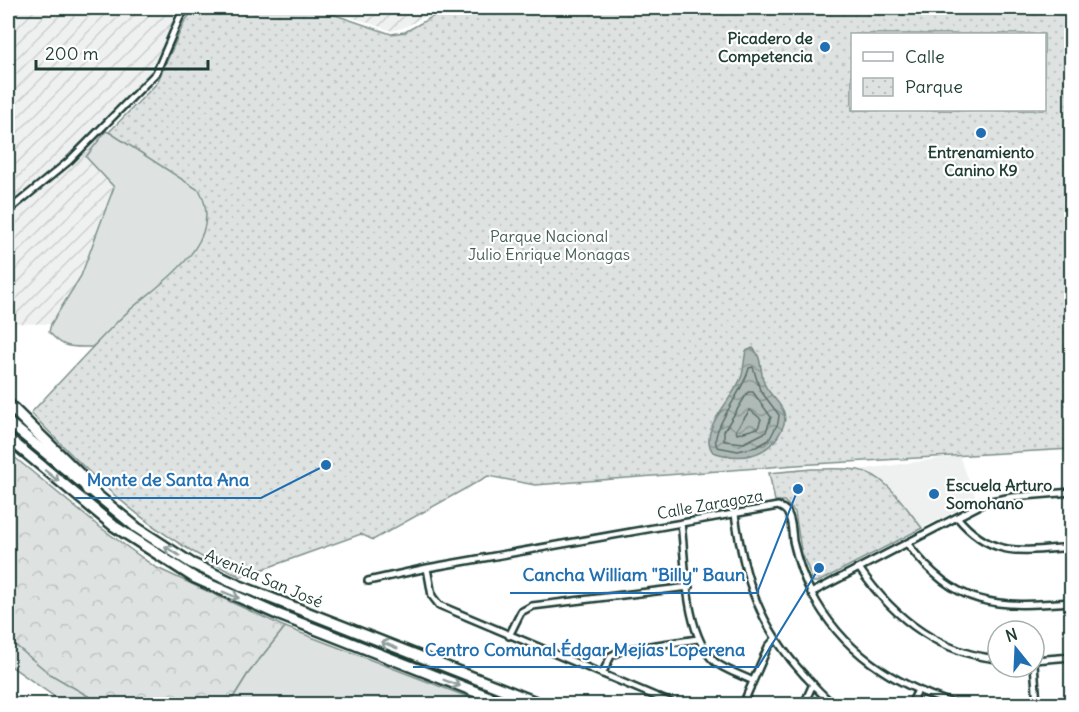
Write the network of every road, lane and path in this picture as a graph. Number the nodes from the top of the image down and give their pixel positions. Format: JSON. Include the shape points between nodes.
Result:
{"nodes":[{"id":1,"x":187,"y":8,"type":"edge"},
{"id":2,"x":8,"y":211,"type":"edge"},
{"id":3,"x":8,"y":404,"type":"edge"},
{"id":4,"x":8,"y":422,"type":"edge"},
{"id":5,"x":8,"y":438,"type":"edge"},
{"id":6,"x":88,"y":490,"type":"junction"},
{"id":7,"x":1071,"y":492,"type":"edge"},
{"id":8,"x":735,"y":514,"type":"junction"},
{"id":9,"x":957,"y":517,"type":"junction"},
{"id":10,"x":681,"y":523,"type":"junction"},
{"id":11,"x":907,"y":543,"type":"junction"},
{"id":12,"x":1071,"y":547,"type":"edge"},
{"id":13,"x":427,"y":568,"type":"junction"},
{"id":14,"x":859,"y":568,"type":"junction"},
{"id":15,"x":368,"y":581,"type":"dead end"},
{"id":16,"x":689,"y":587,"type":"junction"},
{"id":17,"x":811,"y":593,"type":"junction"},
{"id":18,"x":1071,"y":602,"type":"edge"},
{"id":19,"x":509,"y":636,"type":"junction"},
{"id":20,"x":698,"y":639,"type":"junction"},
{"id":21,"x":775,"y":639,"type":"junction"},
{"id":22,"x":986,"y":656,"type":"edge"},
{"id":23,"x":1071,"y":657,"type":"edge"},
{"id":24,"x":1046,"y":660,"type":"edge"},
{"id":25,"x":602,"y":674,"type":"junction"},
{"id":26,"x":1035,"y":679,"type":"edge"},
{"id":27,"x":753,"y":681,"type":"junction"},
{"id":28,"x":813,"y":684,"type":"junction"},
{"id":29,"x":917,"y":692,"type":"junction"},
{"id":30,"x":507,"y":705,"type":"edge"},
{"id":31,"x":542,"y":705,"type":"edge"},
{"id":32,"x":674,"y":705,"type":"edge"},
{"id":33,"x":743,"y":705,"type":"edge"},
{"id":34,"x":804,"y":705,"type":"edge"},
{"id":35,"x":834,"y":705,"type":"edge"},
{"id":36,"x":911,"y":705,"type":"edge"},
{"id":37,"x":955,"y":705,"type":"edge"},
{"id":38,"x":1037,"y":705,"type":"edge"}],
"edges":[{"from":1,"to":2,"type":"street","via":[[155,75],[69,160]]},
{"from":3,"to":6,"type":"highway","via":[[79,474]]},
{"from":4,"to":6,"type":"main road","name":"Avenida San José"},
{"from":5,"to":30,"type":"main road","name":"Avenida San José","one_way":true,"via":[[114,526],[195,578]]},
{"from":31,"to":6,"type":"main road","name":"Avenida San José","one_way":true,"via":[[229,582],[164,546]]},
{"from":7,"to":9,"type":"street","via":[[986,502]]},
{"from":8,"to":10,"type":"street","name":"Calle Zaragoza"},
{"from":8,"to":17,"type":"street","name":"Calle Zaragoza","via":[[777,506],[787,511],[799,563]]},
{"from":8,"to":21,"type":"street","via":[[747,581]]},
{"from":9,"to":11,"type":"street"},
{"from":9,"to":12,"type":"street","via":[[978,540],[999,548],[1017,551]]},
{"from":10,"to":13,"type":"street","name":"Calle Zaragoza"},
{"from":10,"to":16,"type":"street"},
{"from":11,"to":14,"type":"street"},
{"from":11,"to":18,"type":"street","via":[[938,578],[971,596],[1020,606]]},
{"from":13,"to":15,"type":"street","name":"Calle Zaragoza"},
{"from":13,"to":19,"type":"street","via":[[432,596],[439,605]]},
{"from":14,"to":17,"type":"street"},
{"from":14,"to":22,"type":"street","via":[[887,605],[910,625],[951,647]]},
{"from":16,"to":19,"type":"street","via":[[532,606],[517,616]]},
{"from":16,"to":20,"type":"street"},
{"from":17,"to":29,"type":"street","name":"Calle Zaragoza","via":[[853,648]]},
{"from":19,"to":25,"type":"street"},
{"from":20,"to":25,"type":"street","via":[[622,650],[611,656]]},
{"from":20,"to":27,"type":"street","via":[[716,662]]},
{"from":21,"to":27,"type":"street"},
{"from":21,"to":28,"type":"street"},
{"from":23,"to":24,"type":"street"},
{"from":25,"to":32,"type":"street"},
{"from":26,"to":38,"type":"street"},
{"from":27,"to":33,"type":"street"},
{"from":28,"to":34,"type":"street"},
{"from":28,"to":35,"type":"street"},
{"from":29,"to":36,"type":"street"},
{"from":29,"to":37,"type":"street","name":"Calle Zaragoza"}]}
